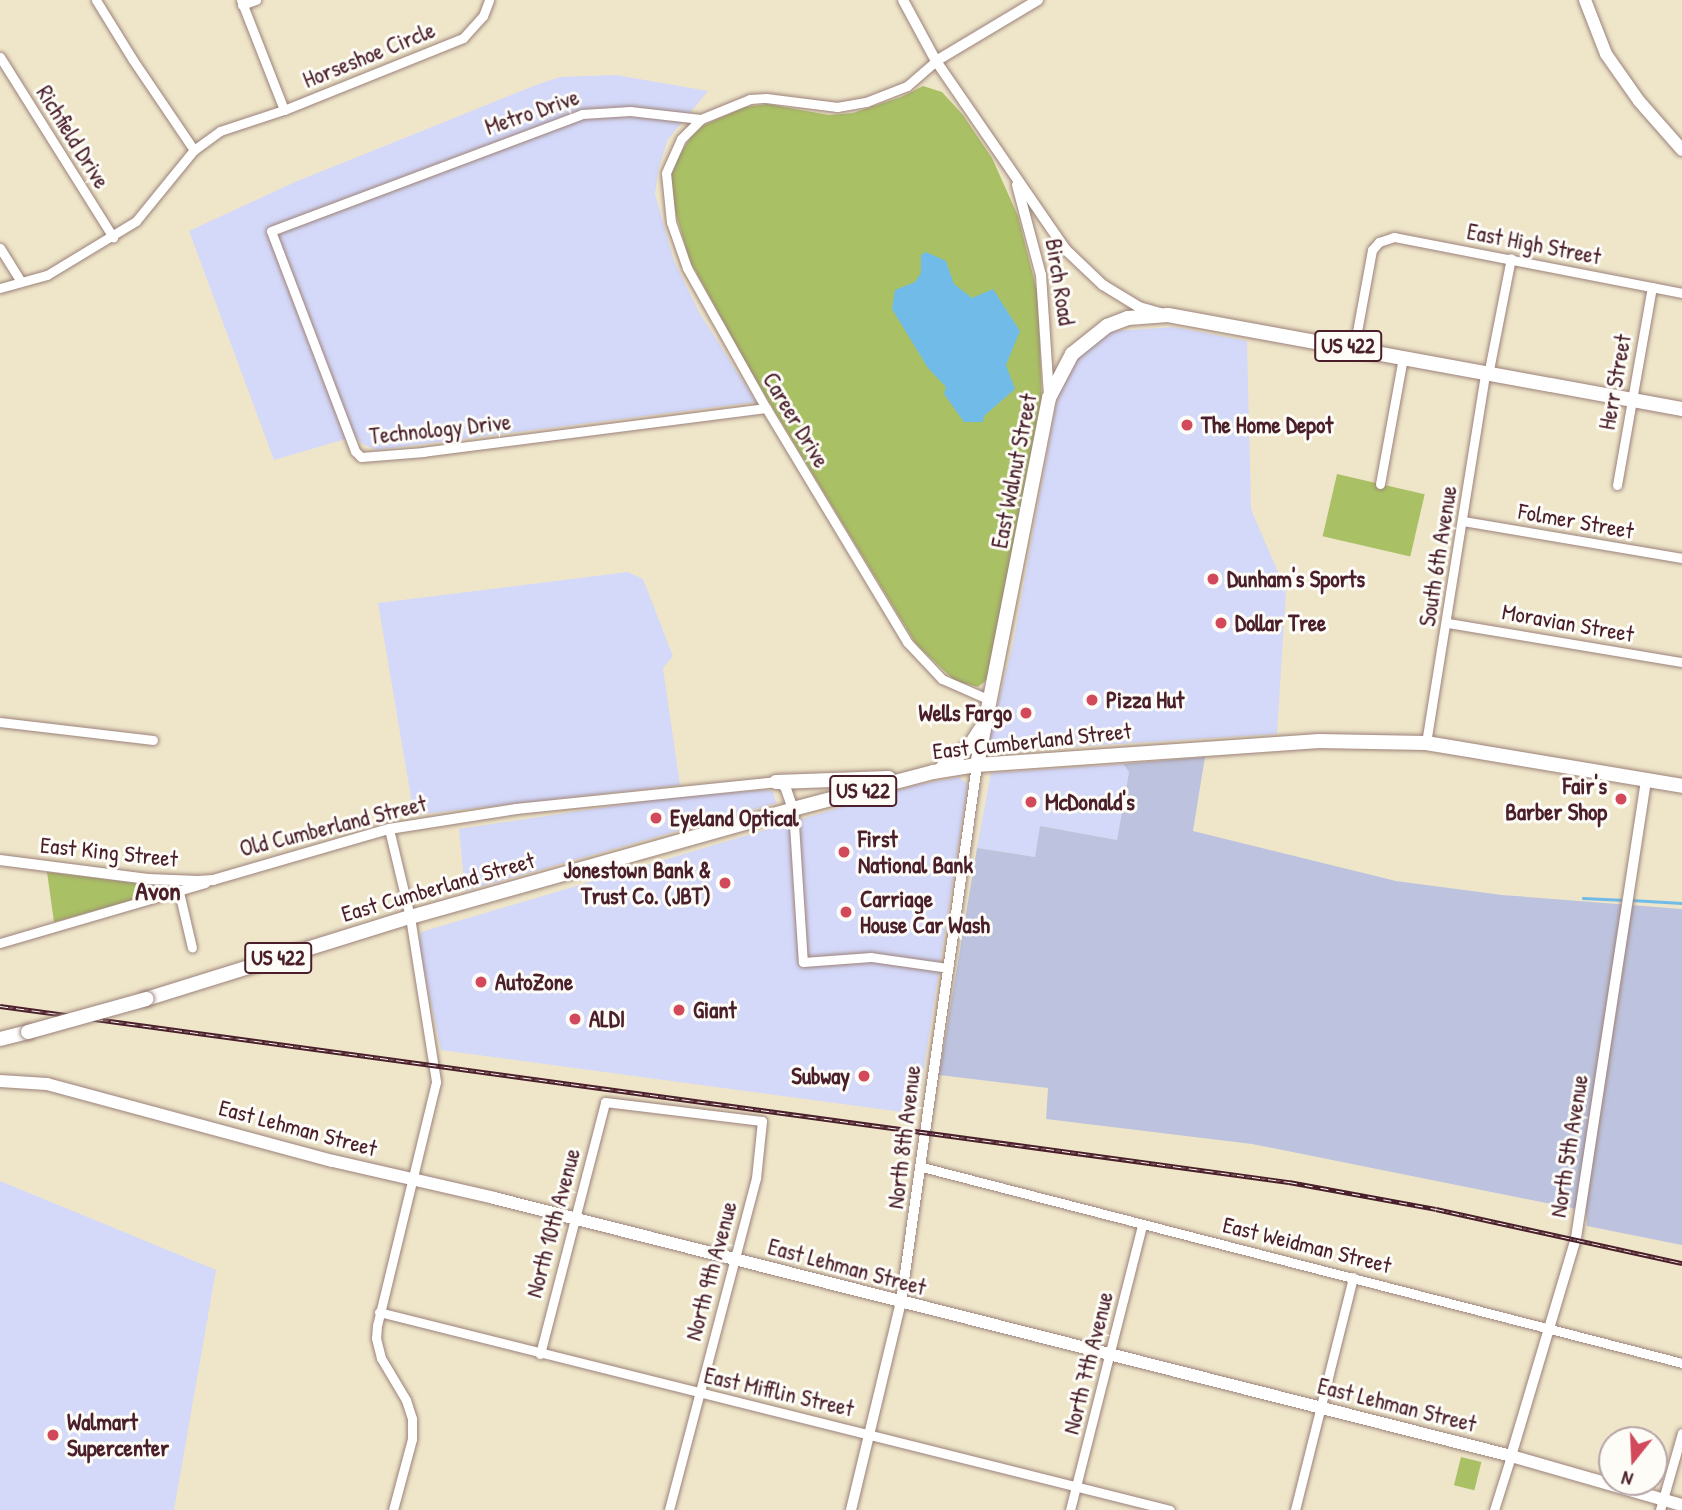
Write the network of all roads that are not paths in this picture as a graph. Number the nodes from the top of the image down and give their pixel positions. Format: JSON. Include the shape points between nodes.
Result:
{"nodes":[{"id":1,"x":96,"y":0,"type":"edge"},
{"id":2,"x":256,"y":0,"type":"edge"},
{"id":3,"x":489,"y":0,"type":"edge"},
{"id":4,"x":903,"y":0,"type":"edge"},
{"id":5,"x":1038,"y":0,"type":"edge"},
{"id":6,"x":1585,"y":0,"type":"edge"},
{"id":7,"x":242,"y":3,"type":"edge"},
{"id":8,"x":0,"y":57,"type":"edge"},
{"id":9,"x":936,"y":61,"type":"junction"},
{"id":10,"x":284,"y":110,"type":"junction"},
{"id":11,"x":701,"y":119,"type":"junction"},
{"id":12,"x":1679,"y":143,"type":"edge"},
{"id":13,"x":194,"y":150,"type":"junction"},
{"id":14,"x":1014,"y":175,"type":"junction"},
{"id":15,"x":271,"y":231,"type":"joint"},
{"id":16,"x":113,"y":237,"type":"junction"},
{"id":17,"x":0,"y":248,"type":"edge"},
{"id":18,"x":1511,"y":258,"type":"junction"},
{"id":19,"x":21,"y":281,"type":"junction"},
{"id":20,"x":1652,"y":287,"type":"junction"},
{"id":21,"x":0,"y":288,"type":"edge"},
{"id":22,"x":1682,"y":293,"type":"edge"},
{"id":23,"x":1168,"y":315,"type":"junction"},
{"id":24,"x":1354,"y":348,"type":"junction"},
{"id":25,"x":1404,"y":357,"type":"junction"},
{"id":26,"x":1486,"y":374,"type":"junction"},
{"id":27,"x":1049,"y":398,"type":"junction"},
{"id":28,"x":1631,"y":399,"type":"junction"},
{"id":29,"x":766,"y":408,"type":"junction"},
{"id":30,"x":1682,"y":409,"type":"edge"},
{"id":31,"x":1380,"y":484,"type":"dead end"},
{"id":32,"x":1617,"y":485,"type":"dead end"},
{"id":33,"x":1463,"y":520,"type":"junction"},
{"id":34,"x":1682,"y":558,"type":"edge"},
{"id":35,"x":1448,"y":622,"type":"junction"},
{"id":36,"x":1682,"y":662,"type":"edge"},
{"id":37,"x":990,"y":700,"type":"junction"},
{"id":38,"x":985,"y":719,"type":"junction"},
{"id":39,"x":0,"y":722,"type":"edge"},
{"id":40,"x":153,"y":740,"type":"dead end"},
{"id":41,"x":1426,"y":743,"type":"junction"},
{"id":42,"x":977,"y":765,"type":"junction"},
{"id":43,"x":933,"y":772,"type":"junction"},
{"id":44,"x":915,"y":777,"type":"junction"},
{"id":45,"x":1682,"y":780,"type":"edge"},
{"id":46,"x":1646,"y":781,"type":"junction"},
{"id":47,"x":776,"y":782,"type":"junction"},
{"id":48,"x":1682,"y":786,"type":"edge"},
{"id":49,"x":793,"y":809,"type":"junction"},
{"id":50,"x":389,"y":829,"type":"junction"},
{"id":51,"x":0,"y":860,"type":"edge"},
{"id":52,"x":213,"y":880,"type":"junction"},
{"id":53,"x":179,"y":891,"type":"junction"},
{"id":54,"x":410,"y":917,"type":"junction"},
{"id":55,"x":0,"y":943,"type":"edge"},
{"id":56,"x":192,"y":948,"type":"dead end"},
{"id":57,"x":948,"y":968,"type":"junction"},
{"id":58,"x":0,"y":1039,"type":"edge"},
{"id":59,"x":0,"y":1081,"type":"edge"},
{"id":60,"x":605,"y":1102,"type":"joint"},
{"id":61,"x":922,"y":1167,"type":"junction"},
{"id":62,"x":413,"y":1178,"type":"junction"},
{"id":63,"x":574,"y":1219,"type":"junction"},
{"id":64,"x":1142,"y":1226,"type":"junction"},
{"id":65,"x":734,"y":1259,"type":"junction"},
{"id":66,"x":1353,"y":1277,"type":"junction"},
{"id":67,"x":901,"y":1302,"type":"junction"},
{"id":68,"x":379,"y":1312,"type":"junction"},
{"id":69,"x":1550,"y":1327,"type":"junction"},
{"id":70,"x":540,"y":1354,"type":"junction"},
{"id":71,"x":1111,"y":1356,"type":"junction"},
{"id":72,"x":1682,"y":1363,"type":"edge"},
{"id":73,"x":700,"y":1393,"type":"junction"},
{"id":74,"x":1320,"y":1407,"type":"junction"},
{"id":75,"x":1682,"y":1433,"type":"edge"},
{"id":76,"x":870,"y":1434,"type":"junction"},
{"id":77,"x":1511,"y":1456,"type":"junction"},
{"id":78,"x":1076,"y":1486,"type":"junction"},
{"id":79,"x":1662,"y":1505,"type":"edge"},
{"id":80,"x":1682,"y":1505,"type":"edge"},
{"id":81,"x":393,"y":1510,"type":"edge"},
{"id":82,"x":669,"y":1510,"type":"edge"},
{"id":83,"x":851,"y":1510,"type":"edge"},
{"id":84,"x":1070,"y":1510,"type":"edge"},
{"id":85,"x":1170,"y":1510,"type":"edge"},
{"id":86,"x":1295,"y":1510,"type":"edge"},
{"id":87,"x":1494,"y":1510,"type":"edge"}],
"edges":[{"from":1,"to":13,"type":"street"},
{"from":2,"to":7,"type":"street"},
{"from":3,"to":10,"type":"street","name":"Horseshoe Circle","via":[[483,16],[463,38]]},
{"from":4,"to":9,"type":"street","name":"Birch Road"},
{"from":5,"to":9,"type":"street","name":"Metro Drive"},
{"from":6,"to":12,"type":"main road","via":[[1606,54],[1639,101]]},
{"from":7,"to":10,"type":"street"},
{"from":8,"to":16,"type":"street","name":"Richfield Drive"},
{"from":9,"to":11,"type":"street","name":"Metro Drive","via":[[907,86],[866,102],[837,107],[758,99]]},
{"from":9,"to":14,"type":"street","name":"Birch Road"},
{"from":10,"to":13,"type":"street","via":[[220,131]]},
{"from":11,"to":15,"type":"street","name":"Metro Drive","via":[[631,111],[582,114]]},
{"from":11,"to":29,"type":"street","name":"Career Drive","via":[[686,132],[670,161],[666,191],[671,222],[687,268]]},
{"from":13,"to":16,"type":"street","via":[[136,221]]},
{"from":14,"to":23,"type":"street","name":"Birch Road","via":[[1083,270],[1139,307]]},
{"from":14,"to":27,"type":"street","name":"Birch Road","via":[[1041,275]]},
{"from":15,"to":29,"type":"street","name":"Technology Drive","via":[[361,457]]},
{"from":16,"to":19,"type":"street","via":[[47,275]]},
{"from":17,"to":19,"type":"street"},
{"from":18,"to":20,"type":"street","name":"East High Street"},
{"from":18,"to":24,"type":"street","name":"East High Street","via":[[1394,237],[1379,242],[1372,250]]},
{"from":18,"to":26,"type":"street","name":"South 6th Avenue"},
{"from":19,"to":21,"type":"street"},
{"from":20,"to":22,"type":"street","name":"East High Street"},
{"from":20,"to":28,"type":"street","name":"Herr Street"},
{"from":23,"to":24,"type":"highway","name":"East Walnut Street","number":"US 422"},
{"from":23,"to":27,"type":"highway","name":"East Walnut Street","number":"US 422","via":[[1128,318],[1094,335],[1072,354]]},
{"from":24,"to":25,"type":"highway","name":"East Walnut Street","number":"US 422"},
{"from":25,"to":26,"type":"highway","name":"East Walnut Street","number":"US 422"},
{"from":25,"to":31,"type":"street"},
{"from":26,"to":28,"type":"highway","name":"East Walnut Street","number":"US 422"},
{"from":26,"to":33,"type":"street","name":"South 6th Avenue"},
{"from":27,"to":37,"type":"highway","name":"East Walnut Street","number":"US 422"},
{"from":28,"to":30,"type":"highway","name":"East Walnut Street","number":"US 422"},
{"from":28,"to":32,"type":"street","name":"Herr Street"},
{"from":29,"to":37,"type":"street","name":"Career Drive","via":[[907,642],[942,679]]},
{"from":33,"to":34,"type":"street","name":"Folmer Street"},
{"from":33,"to":35,"type":"street","name":"South 6th Avenue"},
{"from":35,"to":36,"type":"street","name":"Moravian Street"},
{"from":35,"to":41,"type":"street","name":"South 6th Avenue"},
{"from":37,"to":38,"type":"highway","name":"East Walnut Street","number":"US 422"},
{"from":38,"to":42,"type":"highway","name":"East Walnut Street"},
{"from":38,"to":43,"type":"highway","number":"US 422","via":[[970,746]]},
{"from":39,"to":40,"type":"street"},
{"from":41,"to":42,"type":"highway","name":"East Cumberland Street","number":"US 422","via":[[1319,741]]},
{"from":41,"to":46,"type":"highway","name":"East Cumberland Street","number":"US 422"},
{"from":42,"to":43,"type":"highway","name":"East Cumberland Street","number":"US 422"},
{"from":42,"to":57,"type":"street","name":"North 8th Avenue"},
{"from":43,"to":44,"type":"highway","name":"East Cumberland Street","number":"US 422"},
{"from":44,"to":47,"type":"highway"},
{"from":44,"to":49,"type":"highway","name":"East Cumberland Street","number":"US 422"},
{"from":45,"to":46,"type":"highway","via":[[1656,777]]},
{"from":46,"to":48,"type":"highway","name":"East Cumberland Street","number":"US 422"},
{"from":46,"to":69,"type":"street","name":"North 5th Avenue","via":[[1576,1238]]},
{"from":47,"to":49,"type":"street","via":[[785,786]]},
{"from":47,"to":50,"type":"street","name":"Old Cumberland Street","via":[[516,809]]},
{"from":49,"to":54,"type":"highway","name":"East Cumberland Street","number":"US 422"},
{"from":49,"to":57,"type":"street","via":[[803,961],[871,957]]},
{"from":50,"to":52,"type":"street","name":"Old Cumberland Street"},
{"from":50,"to":54,"type":"street"},
{"from":51,"to":52,"type":"street","name":"East King Street","via":[[148,879]]},
{"from":52,"to":53,"type":"street","name":"Old Cumberland Street"},
{"from":53,"to":55,"type":"street","name":"Old Cumberland Street"},
{"from":53,"to":56,"type":"street"},
{"from":54,"to":58,"type":"highway","name":"East Cumberland Street","number":"US 422","bridge":true},
{"from":54,"to":62,"type":"street","via":[[436,1082]]},
{"from":57,"to":61,"type":"street","name":"North 8th Avenue"},
{"from":59,"to":62,"type":"main road","name":"East Lehman Street","via":[[47,1084]]},
{"from":60,"to":63,"type":"street","name":"North 10th Avenue"},
{"from":60,"to":65,"type":"street","name":"North 9th Avenue","via":[[762,1121],[755,1178]]},
{"from":61,"to":64,"type":"street","name":"East Weidman Street"},
{"from":61,"to":67,"type":"street","name":"North 8th Avenue"},
{"from":62,"to":63,"type":"main road","name":"East Lehman Street"},
{"from":62,"to":68,"type":"street"},
{"from":63,"to":65,"type":"main road","name":"East Lehman Street"},
{"from":63,"to":70,"type":"street","name":"North 10th Avenue"},
{"from":64,"to":66,"type":"street","name":"East Weidman Street"},
{"from":64,"to":71,"type":"street","name":"North 7th Avenue"},
{"from":65,"to":67,"type":"main road","name":"East Lehman Street"},
{"from":65,"to":73,"type":"street","name":"North 9th Avenue"},
{"from":66,"to":69,"type":"street","name":"East Weidman Street"},
{"from":66,"to":74,"type":"street"},
{"from":67,"to":71,"type":"main road","name":"East Lehman Street"},
{"from":67,"to":76,"type":"street","name":"North 8th Avenue"},
{"from":68,"to":70,"type":"street","name":"East Mifflin Street"},
{"from":68,"to":81,"type":"street","via":[[376,1339],[381,1358],[407,1400],[412,1419],[412,1439]]},
{"from":69,"to":72,"type":"street","name":"East Weidman Street"},
{"from":69,"to":77,"type":"street","name":"North 5th Avenue"},
{"from":70,"to":73,"type":"street","name":"East Mifflin Street"},
{"from":71,"to":74,"type":"main road","name":"East Lehman Street"},
{"from":71,"to":78,"type":"street","name":"North 7th Avenue"},
{"from":73,"to":76,"type":"street","name":"East Mifflin Street"},
{"from":73,"to":82,"type":"street","name":"North 9th Avenue"},
{"from":74,"to":77,"type":"main road","name":"East Lehman Street"},
{"from":74,"to":86,"type":"street"},
{"from":75,"to":79,"type":"street"},
{"from":76,"to":78,"type":"street","name":"East Mifflin Street"},
{"from":76,"to":83,"type":"street","name":"North 8th Avenue"},
{"from":77,"to":79,"type":"main road","name":"East Lehman Street"},
{"from":77,"to":87,"type":"street","name":"North 5th Avenue"},
{"from":78,"to":84,"type":"street","name":"North 7th Avenue"},
{"from":78,"to":85,"type":"street","name":"East Mifflin Street"},
{"from":79,"to":80,"type":"main road","name":"East Lehman Street"}]}
